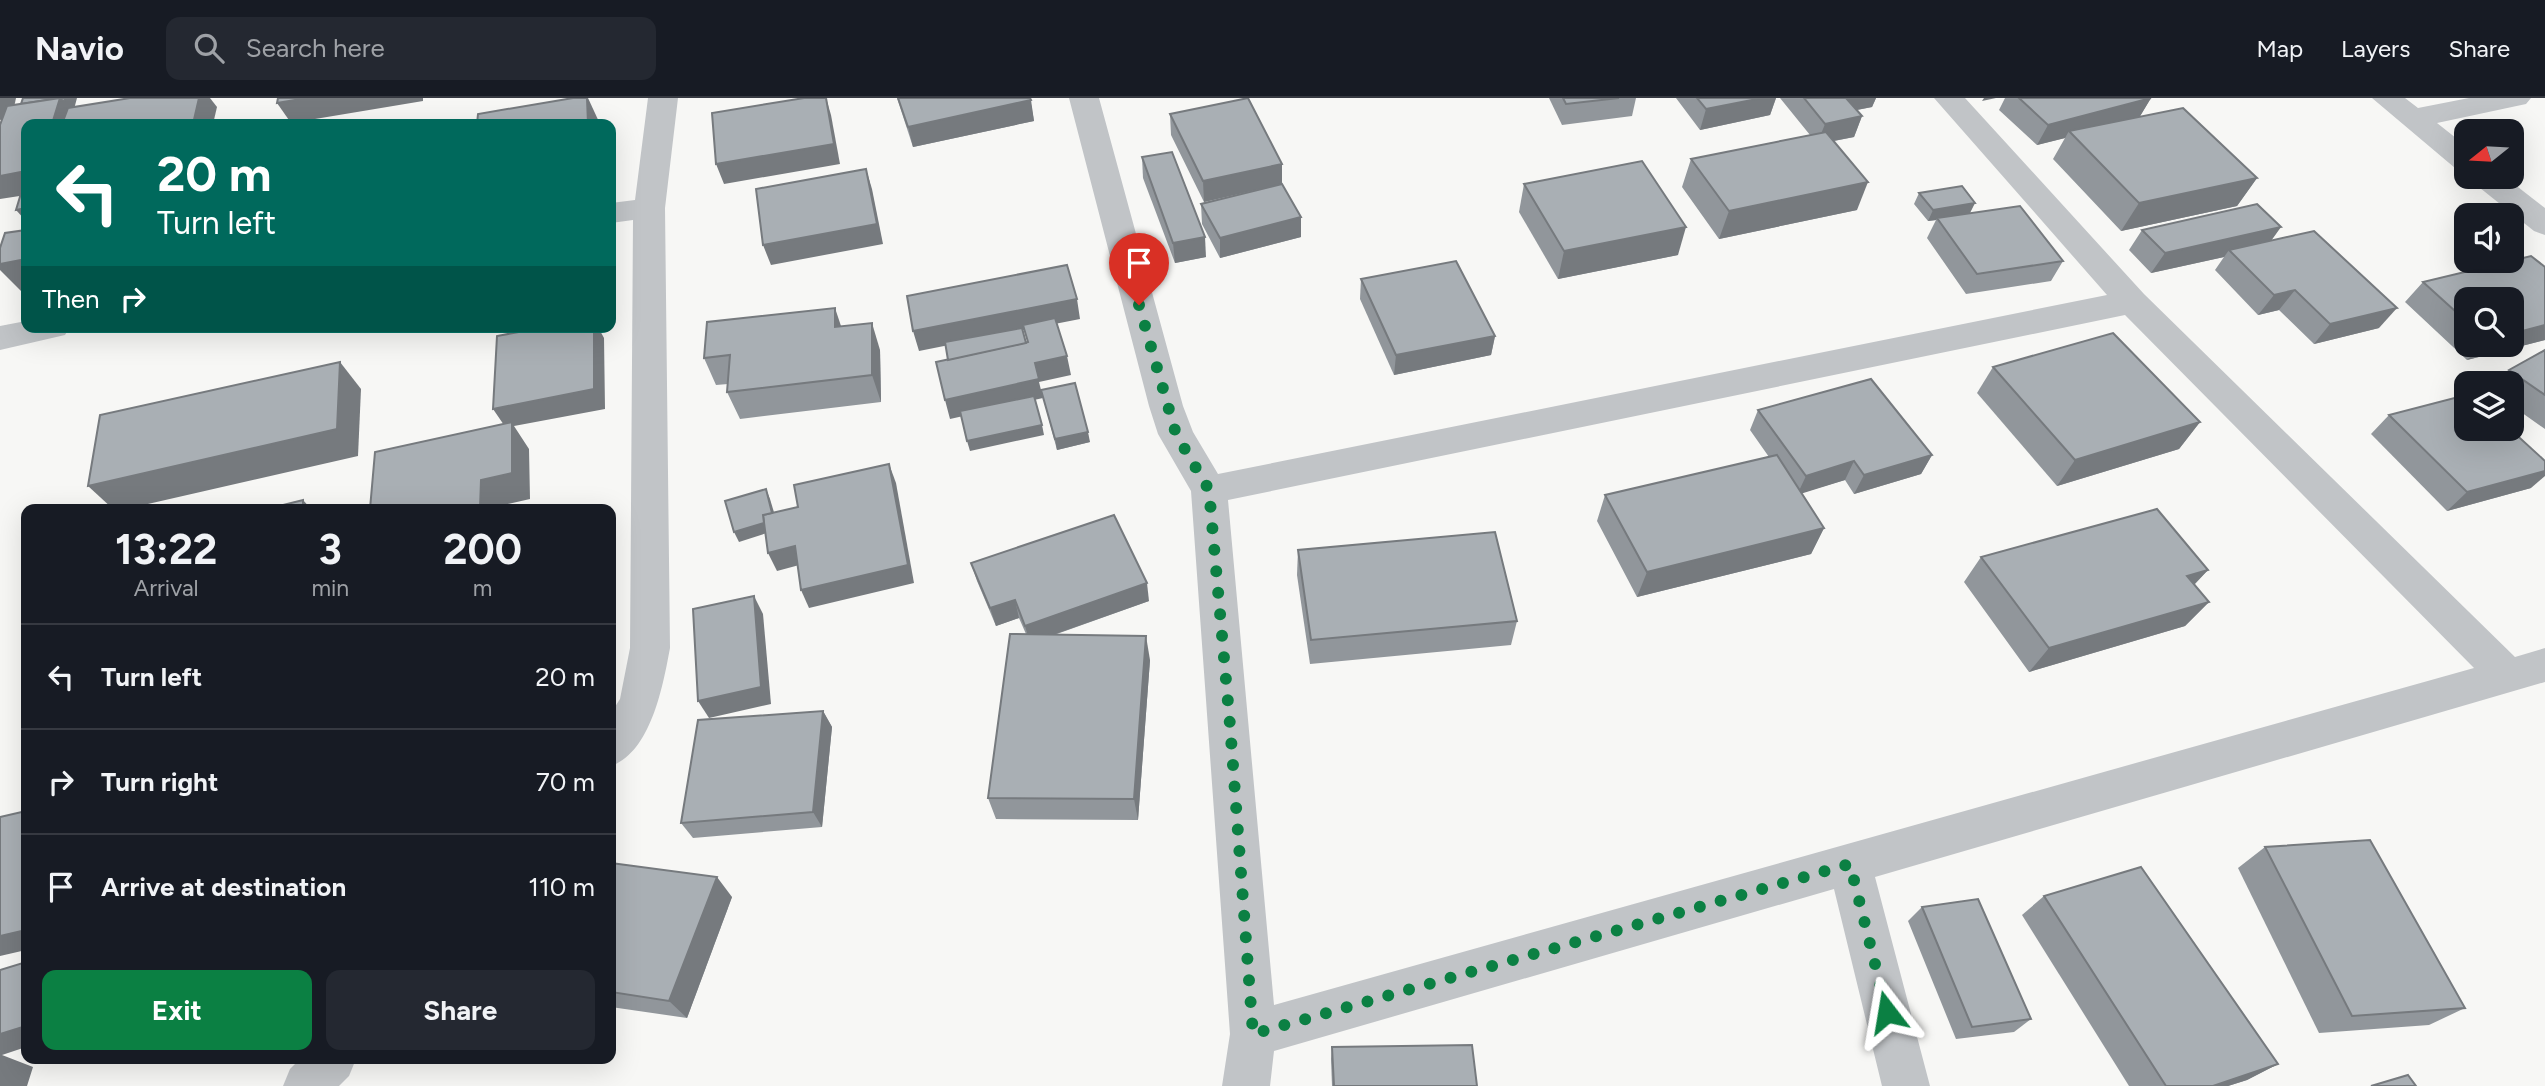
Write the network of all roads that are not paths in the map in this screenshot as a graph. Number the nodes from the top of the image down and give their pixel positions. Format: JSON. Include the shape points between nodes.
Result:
{"nodes":[{"id":1,"x":663,"y":98,"type":"edge"},
{"id":2,"x":1949,"y":98,"type":"edge"},
{"id":3,"x":2387,"y":98,"type":"edge"},
{"id":4,"x":2516,"y":98,"type":"edge"},
{"id":5,"x":1094,"y":100,"type":"edge"},
{"id":6,"x":2413,"y":118,"type":"junction"},
{"id":7,"x":2454,"y":150,"type":"edge"},
{"id":8,"x":2501,"y":189,"type":"edge"},
{"id":9,"x":649,"y":208,"type":"junction"},
{"id":10,"x":616,"y":211,"type":"edge"},
{"id":11,"x":2545,"y":224,"type":"edge"},
{"id":12,"x":2132,"y":302,"type":"junction"},
{"id":13,"x":24,"y":333,"type":"edge"},
{"id":14,"x":0,"y":338,"type":"edge"},
{"id":15,"x":1209,"y":490,"type":"junction"},
{"id":16,"x":2526,"y":670,"type":"edge"},
{"id":17,"x":616,"y":740,"type":"edge"},
{"id":18,"x":1850,"y":864,"type":"junction"},
{"id":19,"x":1253,"y":1034,"type":"junction"},
{"id":20,"x":327,"y":1064,"type":"edge"},
{"id":21,"x":307,"y":1086,"type":"edge"},
{"id":22,"x":1247,"y":1086,"type":"edge"},
{"id":23,"x":1906,"y":1086,"type":"edge"}],
"edges":[{"from":1,"to":9,"type":"street"},
{"from":2,"to":12,"type":"street"},
{"from":3,"to":6,"type":"street"},
{"from":4,"to":6,"type":"street"},
{"from":5,"to":15,"type":"street","via":[[1166,406],[1176,434]]},
{"from":6,"to":7,"type":"street"},
{"from":8,"to":11,"type":"street"},
{"from":9,"to":10,"type":"street"},
{"from":9,"to":17,"type":"street","via":[[650,648],[639,704]]},
{"from":12,"to":15,"type":"street"},
{"from":12,"to":16,"type":"street"},
{"from":13,"to":14,"type":"street"},
{"from":15,"to":19,"type":"street"},
{"from":16,"to":18,"type":"street"},
{"from":18,"to":19,"type":"street"},
{"from":18,"to":23,"type":"street"},
{"from":19,"to":22,"type":"street"},
{"from":20,"to":21,"type":"street"}]}
